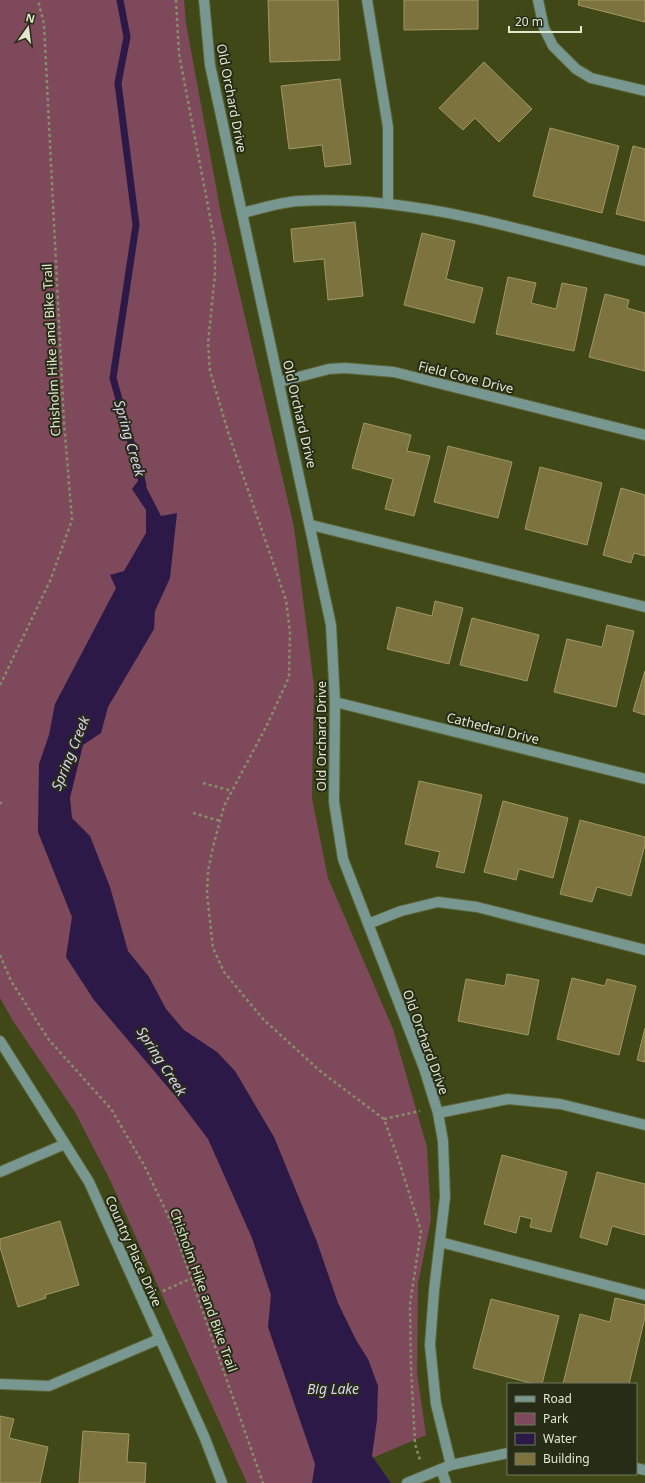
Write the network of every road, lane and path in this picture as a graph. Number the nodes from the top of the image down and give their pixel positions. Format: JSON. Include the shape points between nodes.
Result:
{"nodes":[{"id":1,"x":38,"y":0,"type":"edge"},
{"id":2,"x":176,"y":0,"type":"edge"},
{"id":3,"x":204,"y":0,"type":"edge"},
{"id":4,"x":367,"y":0,"type":"edge"},
{"id":5,"x":538,"y":0,"type":"edge"},
{"id":6,"x":645,"y":91,"type":"edge"},
{"id":7,"x":388,"y":203,"type":"junction"},
{"id":8,"x":242,"y":213,"type":"junction"},
{"id":9,"x":645,"y":261,"type":"edge"},
{"id":10,"x":279,"y":382,"type":"junction"},
{"id":11,"x":645,"y":435,"type":"edge"},
{"id":12,"x":311,"y":525,"type":"junction"},
{"id":13,"x":645,"y":607,"type":"edge"},
{"id":14,"x":0,"y":685,"type":"edge"},
{"id":15,"x":335,"y":702,"type":"junction"},
{"id":16,"x":645,"y":779,"type":"edge"},
{"id":17,"x":203,"y":782,"type":"dead end"},
{"id":18,"x":232,"y":791,"type":"junction"},
{"id":19,"x":193,"y":813,"type":"dead end"},
{"id":20,"x":220,"y":821,"type":"junction"},
{"id":21,"x":368,"y":924,"type":"junction"},
{"id":22,"x":645,"y":950,"type":"edge"},
{"id":23,"x":0,"y":956,"type":"edge"},
{"id":24,"x":0,"y":1041,"type":"edge"},
{"id":25,"x":437,"y":1110,"type":"junction"},
{"id":26,"x":384,"y":1119,"type":"junction"},
{"id":27,"x":645,"y":1125,"type":"edge"},
{"id":28,"x":65,"y":1144,"type":"junction"},
{"id":29,"x":0,"y":1172,"type":"edge"},
{"id":30,"x":440,"y":1242,"type":"junction"},
{"id":31,"x":190,"y":1279,"type":"junction"},
{"id":32,"x":163,"y":1291,"type":"dead end"},
{"id":33,"x":645,"y":1295,"type":"edge"},
{"id":34,"x":160,"y":1339,"type":"junction"},
{"id":35,"x":0,"y":1384,"type":"edge"},
{"id":36,"x":416,"y":1452,"type":"dead end"},
{"id":37,"x":507,"y":1453,"type":"edge"},
{"id":38,"x":451,"y":1465,"type":"junction"},
{"id":39,"x":441,"y":1468,"type":"junction"},
{"id":40,"x":412,"y":1481,"type":"edge"},
{"id":41,"x":222,"y":1483,"type":"edge"},
{"id":42,"x":263,"y":1483,"type":"edge"},
{"id":43,"x":446,"y":1483,"type":"edge"}],
"edges":[{"from":1,"to":14,"type":"path","name":"Chisholm Hike and Bike Trail","via":[[44,24],[64,422],[72,520],[50,581]]},
{"from":2,"to":18,"type":"path","via":[[179,54],[215,242],[208,342],[210,371],[229,435],[286,600],[290,632],[289,677]]},
{"from":3,"to":8,"type":"street","name":"Old Orchard Drive","via":[[210,65]]},
{"from":4,"to":7,"type":"street","via":[[388,127]]},
{"from":5,"to":6,"type":"street","via":[[544,28],[553,46],[576,68],[591,78]]},
{"from":7,"to":8,"type":"street","via":[[298,201]]},
{"from":7,"to":9,"type":"street","via":[[457,215]]},
{"from":8,"to":10,"type":"street","name":"Old Orchard Drive"},
{"from":10,"to":11,"type":"street","name":"Field Cove Drive","via":[[329,369],[394,372]]},
{"from":10,"to":12,"type":"street","name":"Old Orchard Drive"},
{"from":12,"to":13,"type":"street"},
{"from":12,"to":15,"type":"street","name":"Old Orchard Drive","via":[[331,625]]},
{"from":15,"to":16,"type":"street","name":"Cathedral Drive"},
{"from":15,"to":21,"type":"street","name":"Old Orchard Drive","via":[[334,802],[343,859]]},
{"from":17,"to":18,"type":"path"},
{"from":18,"to":20,"type":"path"},
{"from":19,"to":20,"type":"path"},
{"from":20,"to":26,"type":"path","via":[[208,871],[207,894],[213,948],[224,972],[262,1019],[320,1071]]},
{"from":21,"to":22,"type":"street","via":[[401,911],[438,902],[477,907]]},
{"from":21,"to":25,"type":"street","name":"Old Orchard Drive","via":[[424,1068]]},
{"from":23,"to":31,"type":"path","name":"Chisholm Hike and Bike Trail","via":[[11,980],[49,1040],[111,1109],[141,1159],[172,1224]]},
{"from":24,"to":28,"type":"street","name":"Country Place Drive"},
{"from":25,"to":26,"type":"path"},
{"from":25,"to":27,"type":"street","via":[[508,1099],[560,1104]]},
{"from":25,"to":30,"type":"street","name":"Old Orchard Drive","via":[[443,1141],[445,1197]]},
{"from":26,"to":36,"type":"path","via":[[421,1231],[410,1304]]},
{"from":28,"to":29,"type":"street"},
{"from":28,"to":34,"type":"street","name":"Country Place Drive","via":[[89,1182]]},
{"from":30,"to":33,"type":"street"},
{"from":30,"to":38,"type":"street","name":"Old Orchard Drive","via":[[430,1345],[436,1404]]},
{"from":31,"to":32,"type":"path"},
{"from":31,"to":42,"type":"path","name":"Chisholm Hike and Bike Trail"},
{"from":34,"to":35,"type":"street","via":[[49,1386]]},
{"from":34,"to":41,"type":"street","name":"Country Place Drive","via":[[204,1436]]},
{"from":37,"to":38,"type":"street"},
{"from":38,"to":39,"type":"street"},
{"from":39,"to":40,"type":"street"},
{"from":39,"to":43,"type":"street"}]}
